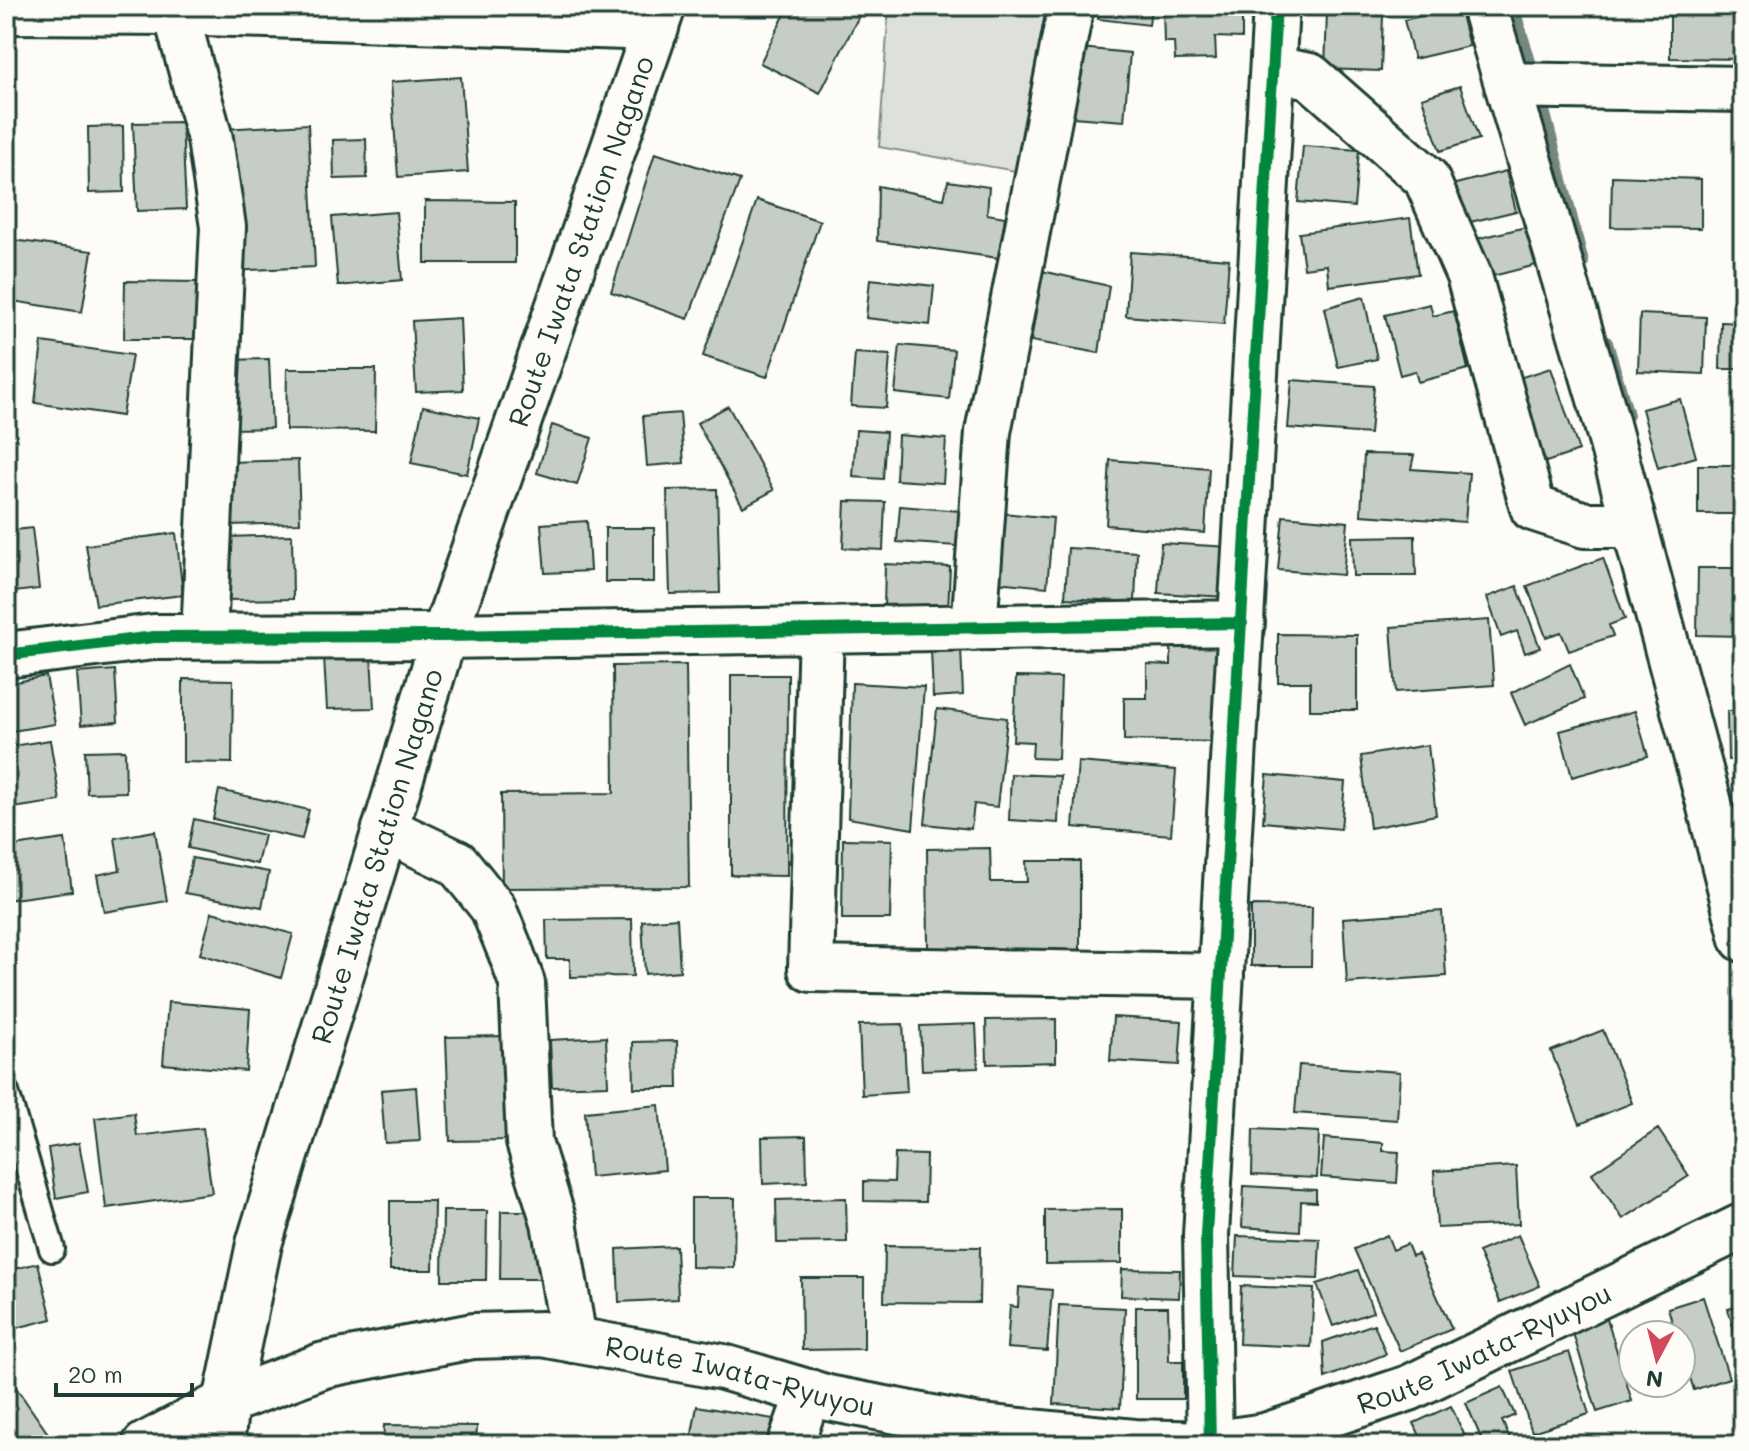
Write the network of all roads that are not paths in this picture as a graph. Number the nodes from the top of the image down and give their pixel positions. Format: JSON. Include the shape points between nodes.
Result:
{"nodes":[{"id":1,"x":1071,"y":6,"type":"edge"},
{"id":2,"x":1276,"y":6,"type":"edge"},
{"id":3,"x":1484,"y":6,"type":"edge"},
{"id":4,"x":174,"y":9,"type":"edge"},
{"id":5,"x":6,"y":11,"type":"edge"},
{"id":6,"x":598,"y":16,"type":"edge"},
{"id":7,"x":660,"y":17,"type":"edge"},
{"id":8,"x":1273,"y":69,"type":"junction"},
{"id":9,"x":1507,"y":85,"type":"junction"},
{"id":10,"x":1743,"y":89,"type":"edge"},
{"id":11,"x":1634,"y":525,"type":"junction"},
{"id":12,"x":1242,"y":623,"type":"junction"},
{"id":13,"x":974,"y":628,"type":"junction"},
{"id":14,"x":821,"y":630,"type":"junction"},
{"id":15,"x":444,"y":636,"type":"junction"},
{"id":16,"x":204,"y":637,"type":"junction"},
{"id":17,"x":6,"y":655,"type":"edge"},
{"id":18,"x":385,"y":829,"type":"junction"},
{"id":19,"x":1743,"y":939,"type":"edge"},
{"id":20,"x":1221,"y":976,"type":"junction"},
{"id":21,"x":6,"y":1092,"type":"edge"},
{"id":22,"x":1743,"y":1226,"type":"edge"},
{"id":23,"x":52,"y":1249,"type":"dead end"},
{"id":24,"x":574,"y":1340,"type":"junction"},
{"id":25,"x":809,"y":1392,"type":"junction"},
{"id":26,"x":226,"y":1402,"type":"junction"},
{"id":27,"x":1210,"y":1444,"type":"edge"},
{"id":28,"x":145,"y":1445,"type":"edge"},
{"id":29,"x":221,"y":1445,"type":"edge"},
{"id":30,"x":790,"y":1445,"type":"edge"}],
"edges":[{"from":1,"to":13,"type":"street","via":[[988,432]]},
{"from":2,"to":8,"type":"street"},
{"from":3,"to":9,"type":"street"},
{"from":4,"to":5,"type":"street"},
{"from":4,"to":6,"type":"street"},
{"from":4,"to":16,"type":"street","via":[[210,139],[223,227]]},
{"from":6,"to":7,"type":"street"},
{"from":7,"to":15,"type":"street","name":"Route Iwata Station Nagano"},
{"from":8,"to":11,"type":"street","via":[[1310,76],[1426,178],[1469,276],[1533,508],[1585,525]]},
{"from":8,"to":12,"type":"street"},
{"from":9,"to":10,"type":"street"},
{"from":9,"to":11,"type":"street"},
{"from":11,"to":19,"type":"street"},
{"from":12,"to":13,"type":"street"},
{"from":12,"to":20,"type":"street"},
{"from":13,"to":14,"type":"street"},
{"from":14,"to":15,"type":"street"},
{"from":14,"to":20,"type":"street","via":[[811,969]]},
{"from":15,"to":16,"type":"street"},
{"from":15,"to":18,"type":"street","name":"Route Iwata Station Nagano"},
{"from":16,"to":17,"type":"street","via":[[154,637]]},
{"from":18,"to":24,"type":"street","via":[[457,863],[493,908],[518,972],[529,1142],[554,1222]]},
{"from":18,"to":26,"type":"street","name":"Route Iwata Station Nagano","via":[[259,1244]]},
{"from":20,"to":27,"type":"street","via":[[1206,1235]]},
{"from":21,"to":23,"type":"lane"},
{"from":22,"to":27,"type":"street","name":"Route Iwata-Ryuyou","via":[[1409,1388],[1265,1436]]},
{"from":24,"to":25,"type":"street","name":"Route Iwata-Ryuyou","via":[[723,1367]]},
{"from":24,"to":26,"type":"street","name":"Route Iwata-Ryuyou","via":[[542,1334],[473,1336],[324,1365]]},
{"from":25,"to":27,"type":"street","name":"Route Iwata-Ryuyou","via":[[980,1427]]},
{"from":25,"to":30,"type":"street"},
{"from":26,"to":28,"type":"street"},
{"from":26,"to":29,"type":"street","name":"Route Iwata Station Nagano"}]}
